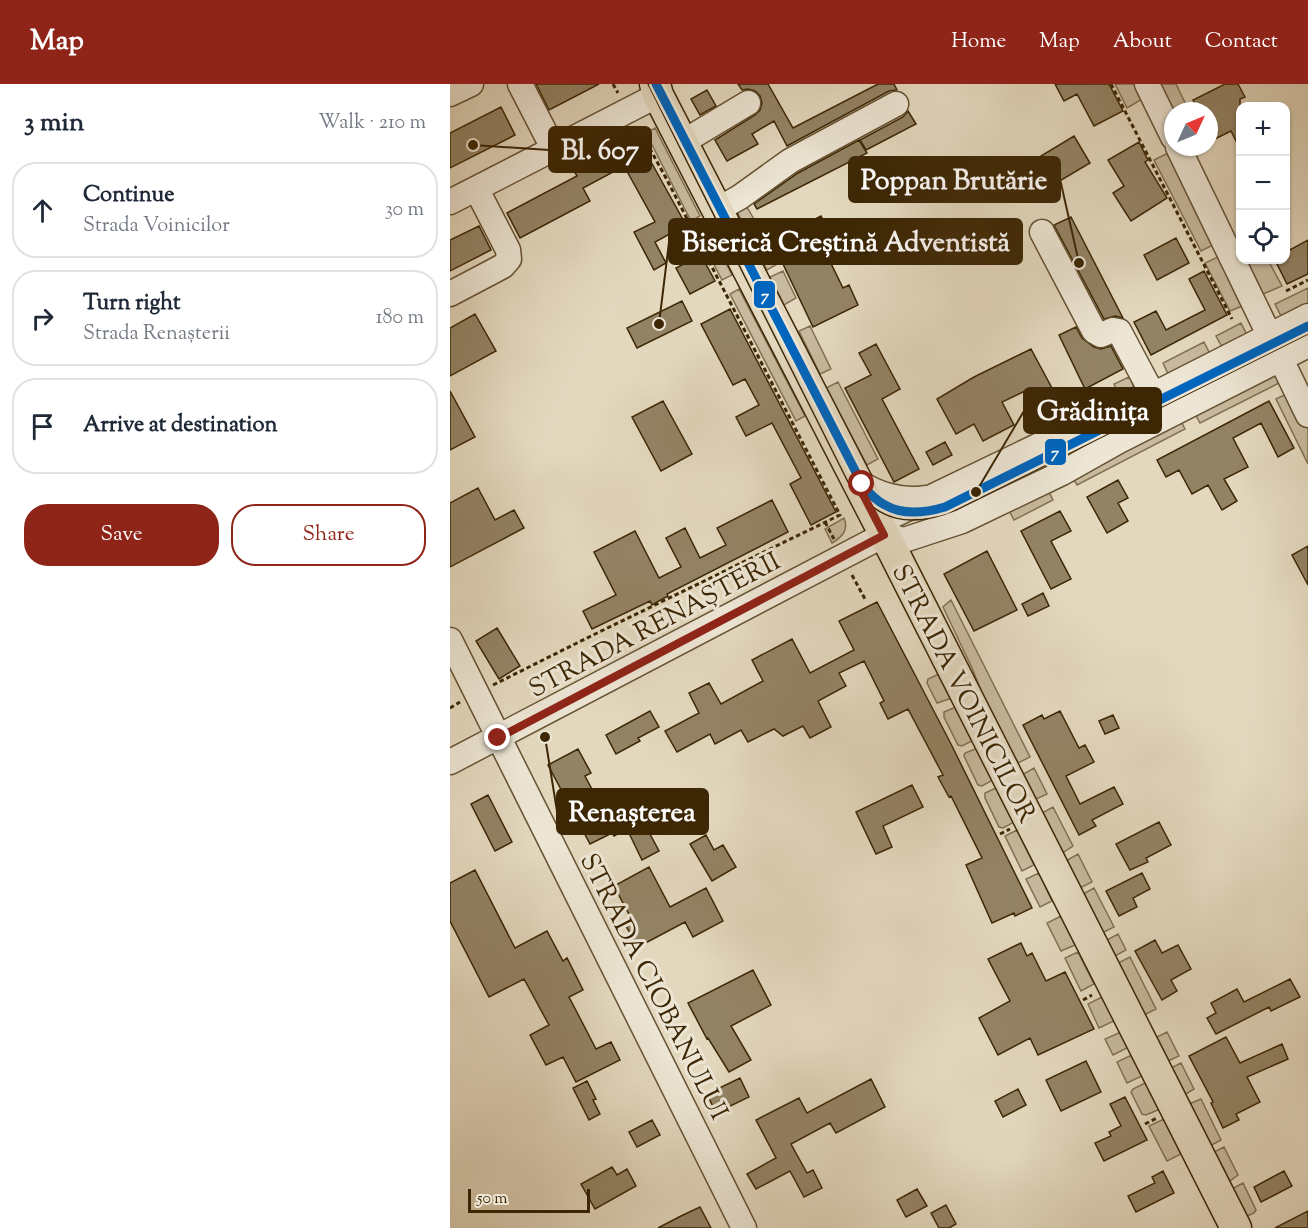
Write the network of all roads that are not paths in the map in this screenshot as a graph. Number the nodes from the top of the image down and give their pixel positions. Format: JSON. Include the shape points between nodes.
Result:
{"nodes":[{"id":1,"x":471,"y":84,"type":"edge"},
{"id":2,"x":520,"y":84,"type":"edge"},
{"id":3,"x":1147,"y":84,"type":"edge"},
{"id":4,"x":654,"y":88,"type":"edge"},
{"id":5,"x":450,"y":94,"type":"edge"},
{"id":6,"x":748,"y":103,"type":"dead end"},
{"id":7,"x":896,"y":104,"type":"dead end"},
{"id":8,"x":1164,"y":119,"type":"edge"},
{"id":9,"x":682,"y":142,"type":"junction"},
{"id":10,"x":554,"y":150,"type":"junction"},
{"id":11,"x":1182,"y":156,"type":"edge"},
{"id":12,"x":477,"y":189,"type":"junction"},
{"id":13,"x":450,"y":202,"type":"edge"},
{"id":14,"x":717,"y":210,"type":"junction"},
{"id":15,"x":1042,"y":232,"type":"dead end"},
{"id":16,"x":450,"y":294,"type":"edge"},
{"id":17,"x":1308,"y":316,"type":"edge"},
{"id":18,"x":1270,"y":336,"type":"junction"},
{"id":19,"x":1308,"y":345,"type":"edge"},
{"id":20,"x":1281,"y":359,"type":"junction"},
{"id":21,"x":1153,"y":395,"type":"junction"},
{"id":22,"x":1308,"y":415,"type":"edge"},
{"id":23,"x":1165,"y":419,"type":"junction"},
{"id":24,"x":856,"y":481,"type":"junction"},
{"id":25,"x":936,"y":496,"type":"junction"},
{"id":26,"x":947,"y":527,"type":"junction"},
{"id":27,"x":884,"y":535,"type":"junction"},
{"id":28,"x":907,"y":579,"type":"junction"},
{"id":29,"x":450,"y":640,"type":"edge"},
{"id":30,"x":498,"y":738,"type":"junction"},
{"id":31,"x":450,"y":762,"type":"edge"},
{"id":32,"x":744,"y":1228,"type":"edge"},
{"id":33,"x":1236,"y":1228,"type":"edge"}],
"edges":[{"from":1,"to":5,"type":"street"},
{"from":2,"to":10,"type":"street"},
{"from":3,"to":8,"type":"street"},
{"from":4,"to":9,"type":"main road","name":"STRADA VOINICILOR"},
{"from":4,"to":10,"type":"street","via":[[629,111]]},
{"from":6,"to":9,"type":"street"},
{"from":7,"to":14,"type":"street","via":[[790,161]]},
{"from":9,"to":14,"type":"main road","name":"STRADA VOINICILOR"},
{"from":10,"to":12,"type":"street"},
{"from":11,"to":18,"type":"street"},
{"from":12,"to":13,"type":"street"},
{"from":12,"to":16,"type":"street","via":[[509,259]]},
{"from":14,"to":24,"type":"main road","name":"STRADA VOINICILOR"},
{"from":15,"to":21,"type":"street","via":[[1094,331],[1101,335],[1119,331]]},
{"from":17,"to":18,"type":"street","name":"STRADA RENAȘTERII"},
{"from":18,"to":20,"type":"street"},
{"from":18,"to":21,"type":"street","name":"STRADA RENAȘTERII"},
{"from":19,"to":20,"type":"street"},
{"from":20,"to":22,"type":"street"},
{"from":20,"to":23,"type":"street"},
{"from":21,"to":23,"type":"street"},
{"from":21,"to":25,"type":"street","name":"STRADA RENAȘTERII"},
{"from":23,"to":26,"type":"street"},
{"from":24,"to":25,"type":"street","via":[[896,499]]},
{"from":24,"to":27,"type":"main road","name":"STRADA VOINICILOR"},
{"from":25,"to":27,"type":"street","name":"STRADA RENAȘTERII","via":[[890,517]]},
{"from":26,"to":27,"type":"street","via":[[904,540]]},
{"from":26,"to":28,"type":"street","via":[[915,553]]},
{"from":27,"to":28,"type":"main road","name":"STRADA VOINICILOR"},
{"from":27,"to":30,"type":"street","name":"STRADA RENAȘTERII"},
{"from":28,"to":33,"type":"main road","name":"STRADA VOINICILOR"},
{"from":29,"to":30,"type":"street","name":"STRADA CIOBANULUI"},
{"from":30,"to":31,"type":"street","name":"STRADA RENAȘTERII"},
{"from":30,"to":32,"type":"street","name":"STRADA CIOBANULUI"}]}
